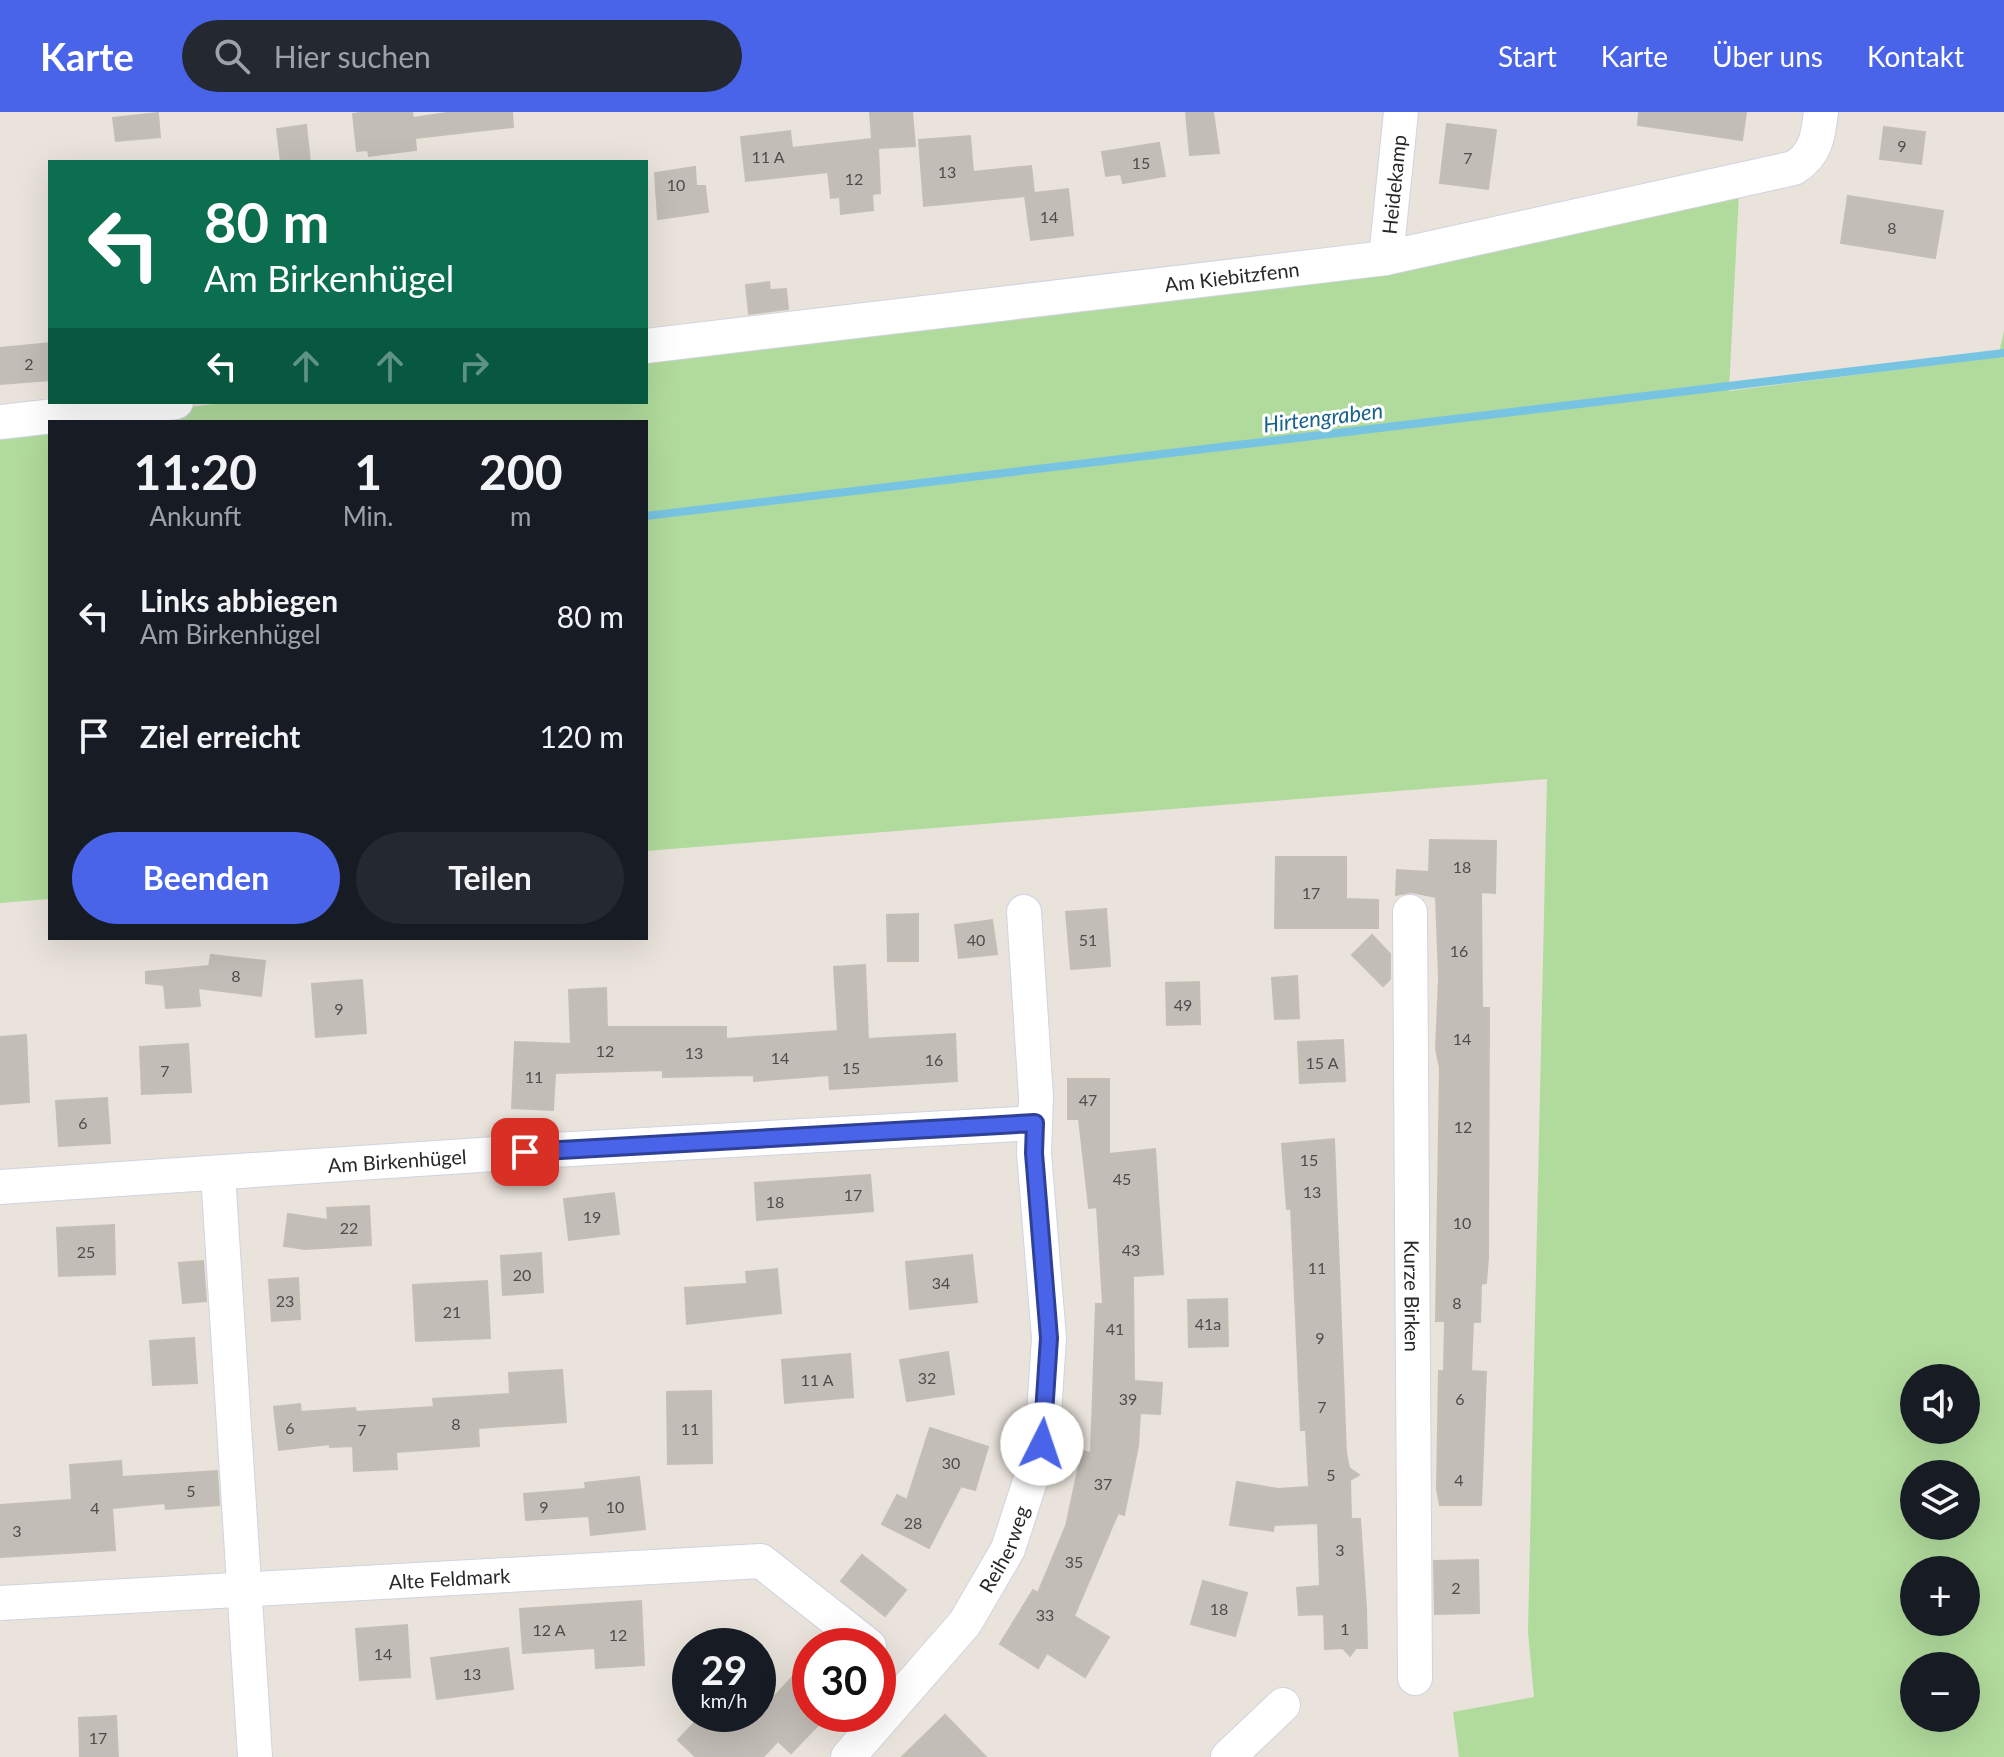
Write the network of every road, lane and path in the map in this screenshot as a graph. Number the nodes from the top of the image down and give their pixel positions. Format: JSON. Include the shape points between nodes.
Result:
{"nodes":[{"id":1,"x":1401,"y":112,"type":"edge"},
{"id":2,"x":1821,"y":112,"type":"edge"},
{"id":3,"x":1386,"y":258,"type":"junction"},
{"id":4,"x":648,"y":346,"type":"edge"},
{"id":5,"x":158,"y":404,"type":"edge"},
{"id":6,"x":0,"y":422,"type":"edge"},
{"id":7,"x":1024,"y":912,"type":"dead end"},
{"id":8,"x":1410,"y":912,"type":"dead end"},
{"id":9,"x":1035,"y":1123,"type":"junction"},
{"id":10,"x":219,"y":1186,"type":"junction"},
{"id":11,"x":0,"y":1187,"type":"edge"},
{"id":12,"x":244,"y":1588,"type":"junction"},
{"id":13,"x":0,"y":1603,"type":"edge"},
{"id":14,"x":846,"y":1628,"type":"edge"},
{"id":15,"x":896,"y":1668,"type":"edge"},
{"id":16,"x":1415,"y":1678,"type":"dead end"},
{"id":17,"x":914,"y":1684,"type":"junction"},
{"id":18,"x":1283,"y":1705,"type":"dead end"},
{"id":19,"x":255,"y":1757,"type":"edge"},
{"id":20,"x":848,"y":1757,"type":"edge"},
{"id":21,"x":1228,"y":1757,"type":"edge"}],
"edges":[{"from":1,"to":3,"type":"street","name":"Heidekamp"},
{"from":2,"to":3,"type":"street","name":"Am Kiebitzfenn","via":[[1809,158],[1794,168]]},
{"from":3,"to":4,"type":"street","name":"Am Kiebitzfenn"},
{"from":5,"to":6,"type":"street"},
{"from":7,"to":9,"type":"street","name":"Reiherweg"},
{"from":8,"to":16,"type":"street","name":"Kurze Birken"},
{"from":9,"to":10,"type":"street","name":"Am Birkenhügel","via":[[554,1150]]},
{"from":9,"to":17,"type":"street","name":"Reiherweg","via":[[1049,1338],[1042,1444],[1008,1549],[965,1623]]},
{"from":10,"to":11,"type":"street","name":"Am Birkenhügel"},
{"from":10,"to":12,"type":"street"},
{"from":12,"to":13,"type":"street","name":"Alte Feldmark"},
{"from":12,"to":14,"type":"street","name":"Alte Feldmark","via":[[761,1561]]},
{"from":12,"to":19,"type":"street"},
{"from":15,"to":17,"type":"street"},
{"from":17,"to":20,"type":"street","name":"Reiherweg"},
{"from":18,"to":21,"type":"street"}]}
